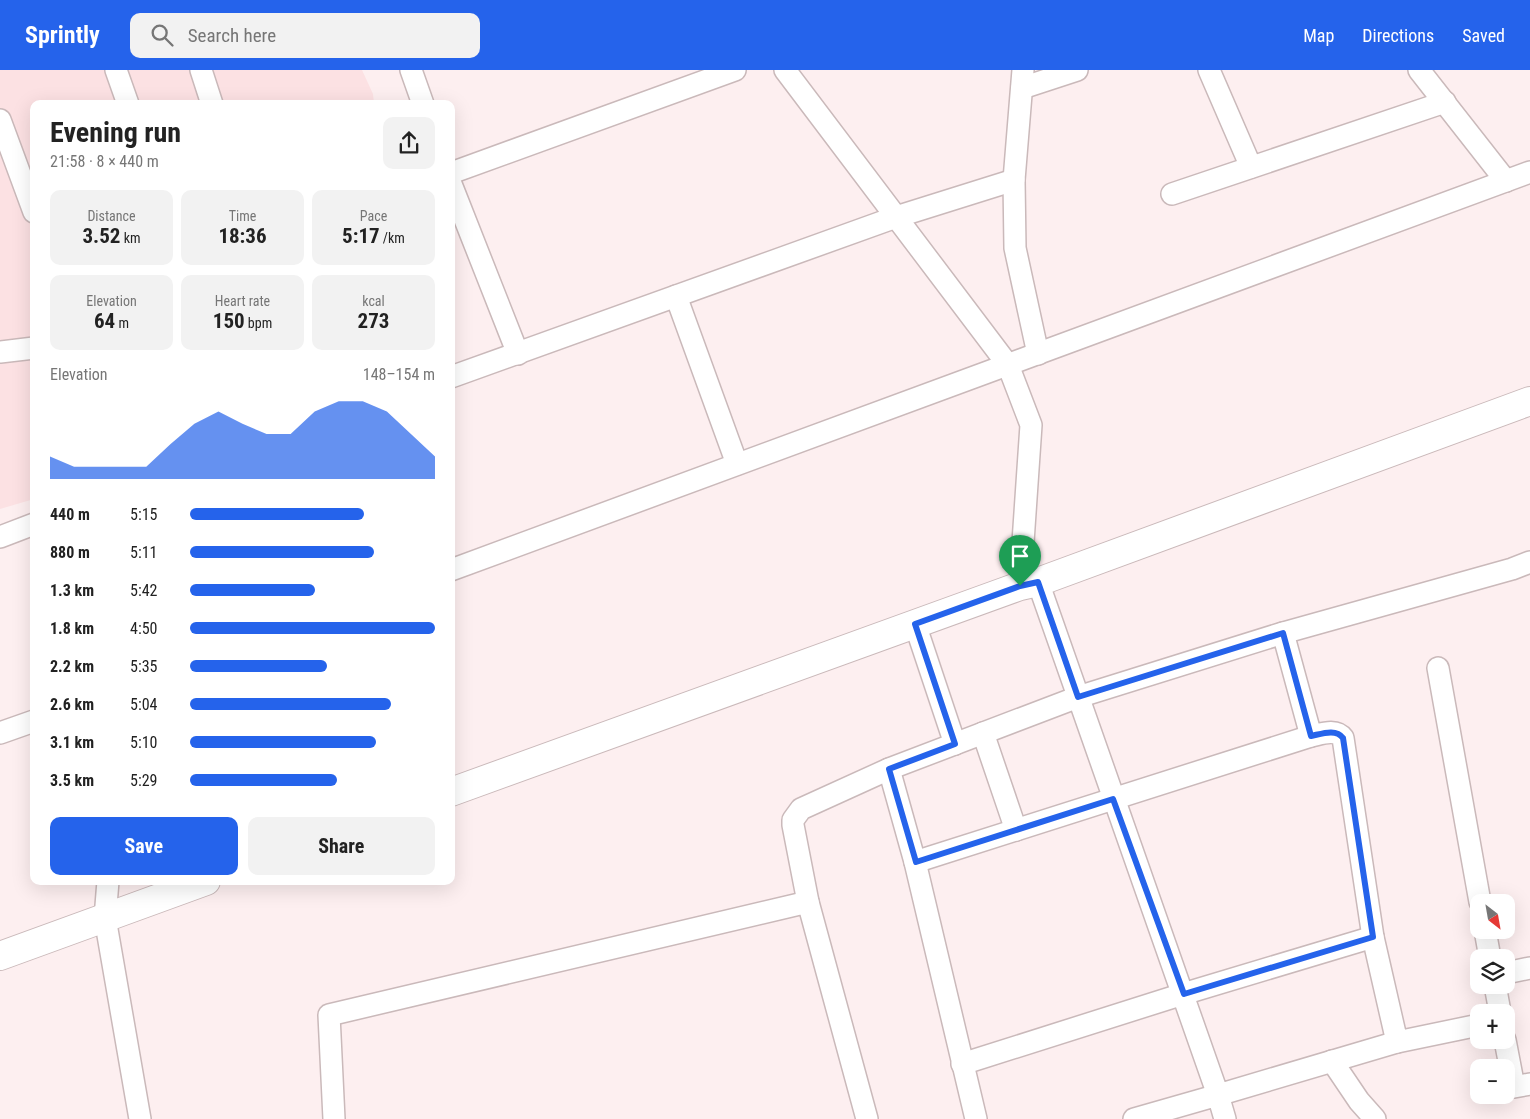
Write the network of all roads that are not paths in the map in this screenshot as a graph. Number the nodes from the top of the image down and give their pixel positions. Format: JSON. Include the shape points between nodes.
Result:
{"nodes":[{"id":1,"x":116,"y":70,"type":"edge"},
{"id":2,"x":200,"y":70,"type":"edge"},
{"id":3,"x":411,"y":70,"type":"edge"},
{"id":4,"x":735,"y":70,"type":"edge"},
{"id":5,"x":785,"y":70,"type":"edge"},
{"id":6,"x":1076,"y":70,"type":"edge"},
{"id":7,"x":1209,"y":70,"type":"edge"},
{"id":8,"x":1419,"y":70,"type":"edge"},
{"id":9,"x":1023,"y":79,"type":"edge"},
{"id":10,"x":127,"y":100,"type":"edge"},
{"id":11,"x":211,"y":100,"type":"edge"},
{"id":12,"x":422,"y":100,"type":"edge"},
{"id":13,"x":1445,"y":102,"type":"junction"},
{"id":14,"x":0,"y":120,"type":"edge"},
{"id":15,"x":1251,"y":167,"type":"junction"},
{"id":16,"x":455,"y":172,"type":"edge"},
{"id":17,"x":1530,"y":172,"type":"edge"},
{"id":18,"x":1014,"y":180,"type":"junction"},
{"id":19,"x":1506,"y":181,"type":"junction"},
{"id":20,"x":455,"y":194,"type":"edge"},
{"id":21,"x":1172,"y":194,"type":"dead end"},
{"id":22,"x":30,"y":201,"type":"edge"},
{"id":23,"x":896,"y":217,"type":"junction"},
{"id":24,"x":676,"y":296,"type":"junction"},
{"id":25,"x":30,"y":348,"type":"edge"},
{"id":26,"x":0,"y":352,"type":"edge"},
{"id":27,"x":518,"y":354,"type":"junction"},
{"id":28,"x":1038,"y":354,"type":"junction"},
{"id":29,"x":1008,"y":365,"type":"junction"},
{"id":30,"x":455,"y":376,"type":"edge"},
{"id":31,"x":1530,"y":401,"type":"edge"},
{"id":32,"x":737,"y":464,"type":"junction"},
{"id":33,"x":30,"y":526,"type":"edge"},
{"id":34,"x":0,"y":537,"type":"edge"},
{"id":35,"x":1530,"y":562,"type":"edge"},
{"id":36,"x":455,"y":569,"type":"edge"},
{"id":37,"x":1029,"y":584,"type":"junction"},
{"id":38,"x":915,"y":624,"type":"junction"},
{"id":39,"x":1283,"y":633,"type":"junction"},
{"id":40,"x":1438,"y":668,"type":"dead end"},
{"id":41,"x":1078,"y":697,"type":"junction"},
{"id":42,"x":30,"y":722,"type":"edge"},
{"id":43,"x":0,"y":733,"type":"edge"},
{"id":44,"x":983,"y":733,"type":"junction"},
{"id":45,"x":1311,"y":736,"type":"junction"},
{"id":46,"x":955,"y":744,"type":"junction"},
{"id":47,"x":889,"y":769,"type":"junction"},
{"id":48,"x":455,"y":791,"type":"edge"},
{"id":49,"x":1113,"y":799,"type":"junction"},
{"id":50,"x":1016,"y":830,"type":"junction"},
{"id":51,"x":916,"y":862,"type":"junction"},
{"id":52,"x":108,"y":885,"type":"edge"},
{"id":53,"x":195,"y":885,"type":"edge"},
{"id":54,"x":1479,"y":894,"type":"edge"},
{"id":55,"x":808,"y":902,"type":"junction"},
{"id":56,"x":104,"y":918,"type":"junction"},
{"id":57,"x":1373,"y":937,"type":"junction"},
{"id":58,"x":0,"y":956,"type":"edge"},
{"id":59,"x":1530,"y":968,"type":"edge"},
{"id":60,"x":1515,"y":971,"type":"edge"},
{"id":61,"x":1184,"y":994,"type":"junction"},
{"id":62,"x":1470,"y":1027,"type":"edge"},
{"id":63,"x":1397,"y":1042,"type":"junction"},
{"id":64,"x":1507,"y":1049,"type":"edge"},
{"id":65,"x":1332,"y":1061,"type":"junction"},
{"id":66,"x":962,"y":1064,"type":"junction"},
{"id":67,"x":1530,"y":1084,"type":"edge"},
{"id":68,"x":1218,"y":1095,"type":"junction"},
{"id":69,"x":140,"y":1119,"type":"edge"},
{"id":70,"x":334,"y":1119,"type":"edge"},
{"id":71,"x":867,"y":1119,"type":"edge"},
{"id":72,"x":976,"y":1119,"type":"edge"},
{"id":73,"x":1134,"y":1119,"type":"edge"},
{"id":74,"x":1225,"y":1119,"type":"edge"},
{"id":75,"x":1375,"y":1119,"type":"edge"}],
"edges":[{"from":1,"to":10,"type":"street"},
{"from":2,"to":11,"type":"street"},
{"from":3,"to":12,"type":"street"},
{"from":4,"to":16,"type":"street"},
{"from":5,"to":23,"type":"street"},
{"from":6,"to":9,"type":"street"},
{"from":7,"to":15,"type":"street"},
{"from":8,"to":13,"type":"street"},
{"from":9,"to":18,"type":"street"},
{"from":13,"to":15,"type":"street"},
{"from":13,"to":19,"type":"street"},
{"from":14,"to":22,"type":"street"},
{"from":15,"to":21,"type":"street"},
{"from":17,"to":19,"type":"street"},
{"from":18,"to":23,"type":"street"},
{"from":18,"to":28,"type":"street","via":[[1015,248]]},
{"from":19,"to":28,"type":"street"},
{"from":20,"to":27,"type":"street"},
{"from":23,"to":24,"type":"street"},
{"from":23,"to":29,"type":"street"},
{"from":24,"to":27,"type":"street"},
{"from":24,"to":32,"type":"street"},
{"from":25,"to":26,"type":"street"},
{"from":27,"to":30,"type":"street"},
{"from":28,"to":29,"type":"street"},
{"from":29,"to":32,"type":"street"},
{"from":29,"to":37,"type":"street","via":[[1031,425]]},
{"from":31,"to":37,"type":"street"},
{"from":32,"to":36,"type":"street"},
{"from":33,"to":34,"type":"street"},
{"from":35,"to":39,"type":"street"},
{"from":37,"to":38,"type":"street"},
{"from":37,"to":41,"type":"street"},
{"from":38,"to":46,"type":"street"},
{"from":38,"to":48,"type":"street"},
{"from":39,"to":41,"type":"street"},
{"from":39,"to":45,"type":"street"},
{"from":40,"to":54,"type":"street"},
{"from":41,"to":44,"type":"street"},
{"from":41,"to":49,"type":"street"},
{"from":42,"to":43,"type":"street"},
{"from":44,"to":46,"type":"street"},
{"from":44,"to":50,"type":"street"},
{"from":45,"to":49,"type":"street"},
{"from":45,"to":57,"type":"street","via":[[1336,732],[1343,738]]},
{"from":46,"to":47,"type":"street"},
{"from":47,"to":51,"type":"street"},
{"from":47,"to":55,"type":"street","via":[[796,814],[793,825]]},
{"from":49,"to":50,"type":"street"},
{"from":49,"to":61,"type":"street"},
{"from":50,"to":51,"type":"street"},
{"from":51,"to":66,"type":"street"},
{"from":52,"to":56,"type":"street"},
{"from":53,"to":56,"type":"street"},
{"from":55,"to":70,"type":"street","via":[[329,1015]]},
{"from":55,"to":71,"type":"street"},
{"from":56,"to":58,"type":"street"},
{"from":56,"to":69,"type":"street"},
{"from":57,"to":61,"type":"street"},
{"from":57,"to":63,"type":"street"},
{"from":59,"to":60,"type":"street"},
{"from":61,"to":66,"type":"street"},
{"from":61,"to":68,"type":"street"},
{"from":62,"to":63,"type":"street"},
{"from":63,"to":65,"type":"street"},
{"from":64,"to":67,"type":"street","via":[[1514,1087]]},
{"from":65,"to":68,"type":"street"},
{"from":65,"to":75,"type":"street"},
{"from":66,"to":72,"type":"street"},
{"from":68,"to":73,"type":"street"},
{"from":68,"to":74,"type":"street"}]}
